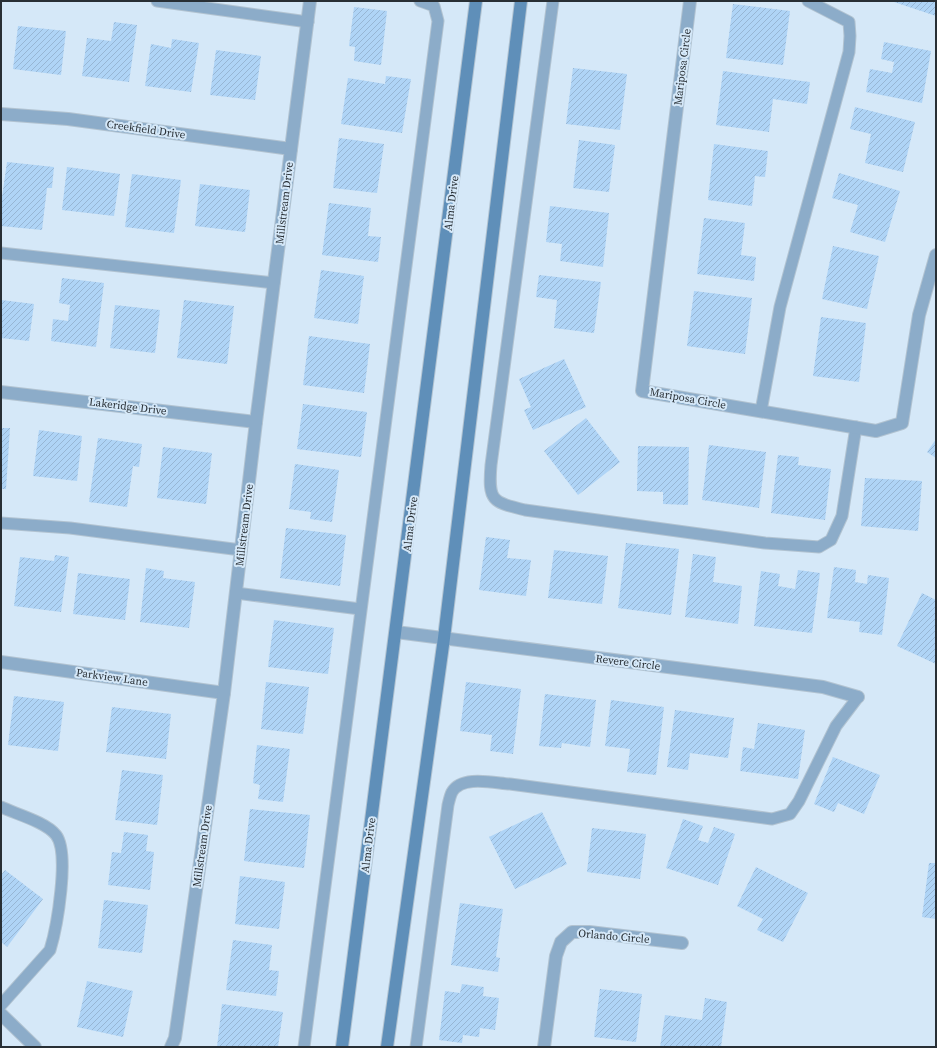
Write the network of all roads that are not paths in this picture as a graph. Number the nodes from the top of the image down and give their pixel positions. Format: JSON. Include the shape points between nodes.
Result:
{"nodes":[{"id":1,"x":157,"y":1,"type":"edge"},
{"id":2,"x":310,"y":1,"type":"edge"},
{"id":3,"x":420,"y":1,"type":"edge"},
{"id":4,"x":476,"y":1,"type":"edge"},
{"id":5,"x":521,"y":1,"type":"edge"},
{"id":6,"x":553,"y":1,"type":"edge"},
{"id":7,"x":690,"y":1,"type":"edge"},
{"id":8,"x":808,"y":1,"type":"edge"},
{"id":9,"x":308,"y":22,"type":"junction"},
{"id":10,"x":1,"y":114,"type":"edge"},
{"id":11,"x":291,"y":149,"type":"junction"},
{"id":12,"x":1,"y":253,"type":"edge"},
{"id":13,"x":936,"y":255,"type":"edge"},
{"id":14,"x":274,"y":283,"type":"junction"},
{"id":15,"x":1,"y":392,"type":"edge"},
{"id":16,"x":761,"y":411,"type":"junction"},
{"id":17,"x":256,"y":422,"type":"junction"},
{"id":18,"x":856,"y":428,"type":"junction"},
{"id":19,"x":1,"y":522,"type":"edge"},
{"id":20,"x":241,"y":550,"type":"junction"},
{"id":21,"x":236,"y":593,"type":"junction"},
{"id":22,"x":360,"y":609,"type":"junction"},
{"id":23,"x":396,"y":632,"type":"junction"},
{"id":24,"x":444,"y":638,"type":"junction"},
{"id":25,"x":1,"y":662,"type":"edge"},
{"id":26,"x":224,"y":693,"type":"junction"},
{"id":27,"x":858,"y":697,"type":"joint"},
{"id":28,"x":1,"y":807,"type":"edge"},
{"id":29,"x":682,"y":943,"type":"dead end"},
{"id":30,"x":1,"y":1005,"type":"edge"},
{"id":31,"x":1,"y":1014,"type":"edge"},
{"id":32,"x":35,"y":1047,"type":"edge"},
{"id":33,"x":171,"y":1047,"type":"edge"},
{"id":34,"x":304,"y":1047,"type":"edge"},
{"id":35,"x":342,"y":1047,"type":"edge"},
{"id":36,"x":387,"y":1047,"type":"edge"},
{"id":37,"x":416,"y":1047,"type":"edge"},
{"id":38,"x":544,"y":1047,"type":"edge"}],
"edges":[{"from":1,"to":9,"type":"lane"},
{"from":2,"to":9,"type":"street","name":"Millstream Drive"},
{"from":3,"to":22,"type":"lane","via":[[434,6],[438,21],[396,355]]},
{"from":4,"to":23,"type":"main road","name":"Alma Drive"},
{"from":5,"to":24,"type":"main road"},
{"from":6,"to":18,"type":"lane","via":[[491,465],[489,485],[492,495],[497,502],[525,510],[765,543],[819,547],[832,540],[842,516]]},
{"from":7,"to":16,"type":"street","name":"Mariposa Circle","via":[[642,391]]},
{"from":8,"to":16,"type":"lane","via":[[849,22],[849,52],[780,307]]},
{"from":9,"to":11,"type":"street","name":"Millstream Drive"},
{"from":10,"to":11,"type":"street","name":"Creekfield Drive","via":[[68,119]]},
{"from":11,"to":14,"type":"street","name":"Millstream Drive"},
{"from":12,"to":14,"type":"lane"},
{"from":13,"to":18,"type":"street","name":"Mariposa Circle","via":[[919,315],[902,423],[876,431]]},
{"from":14,"to":17,"type":"street","name":"Millstream Drive"},
{"from":15,"to":17,"type":"street","name":"Lakeridge Drive"},
{"from":16,"to":18,"type":"street","name":"Mariposa Circle"},
{"from":17,"to":20,"type":"street","name":"Millstream Drive"},
{"from":19,"to":20,"type":"lane","via":[[70,528]]},
{"from":20,"to":21,"type":"street","name":"Millstream Drive"},
{"from":21,"to":22,"type":"lane"},
{"from":21,"to":26,"type":"street","name":"Millstream Drive"},
{"from":22,"to":34,"type":"lane"},
{"from":23,"to":24,"type":"street","name":"Revere Circle"},
{"from":23,"to":35,"type":"main road","name":"Alma Drive"},
{"from":24,"to":27,"type":"street","name":"Revere Circle","via":[[822,687]]},
{"from":24,"to":36,"type":"main road"},
{"from":25,"to":26,"type":"street","name":"Parkview Lane"},
{"from":26,"to":33,"type":"street","name":"Millstream Drive","via":[[175,1038]]},
{"from":27,"to":37,"type":"lane","via":[[836,726],[799,801],[790,814],[781,818],[772,819],[510,784],[471,782],[457,787],[451,793],[448,805]]},
{"from":28,"to":30,"type":"lane","via":[[45,826],[56,834],[61,846],[63,865],[54,938],[50,950]]},
{"from":29,"to":38,"type":"street","name":"Orlando Circle","via":[[572,932],[561,942],[556,956]]},
{"from":31,"to":32,"type":"street"}]}
